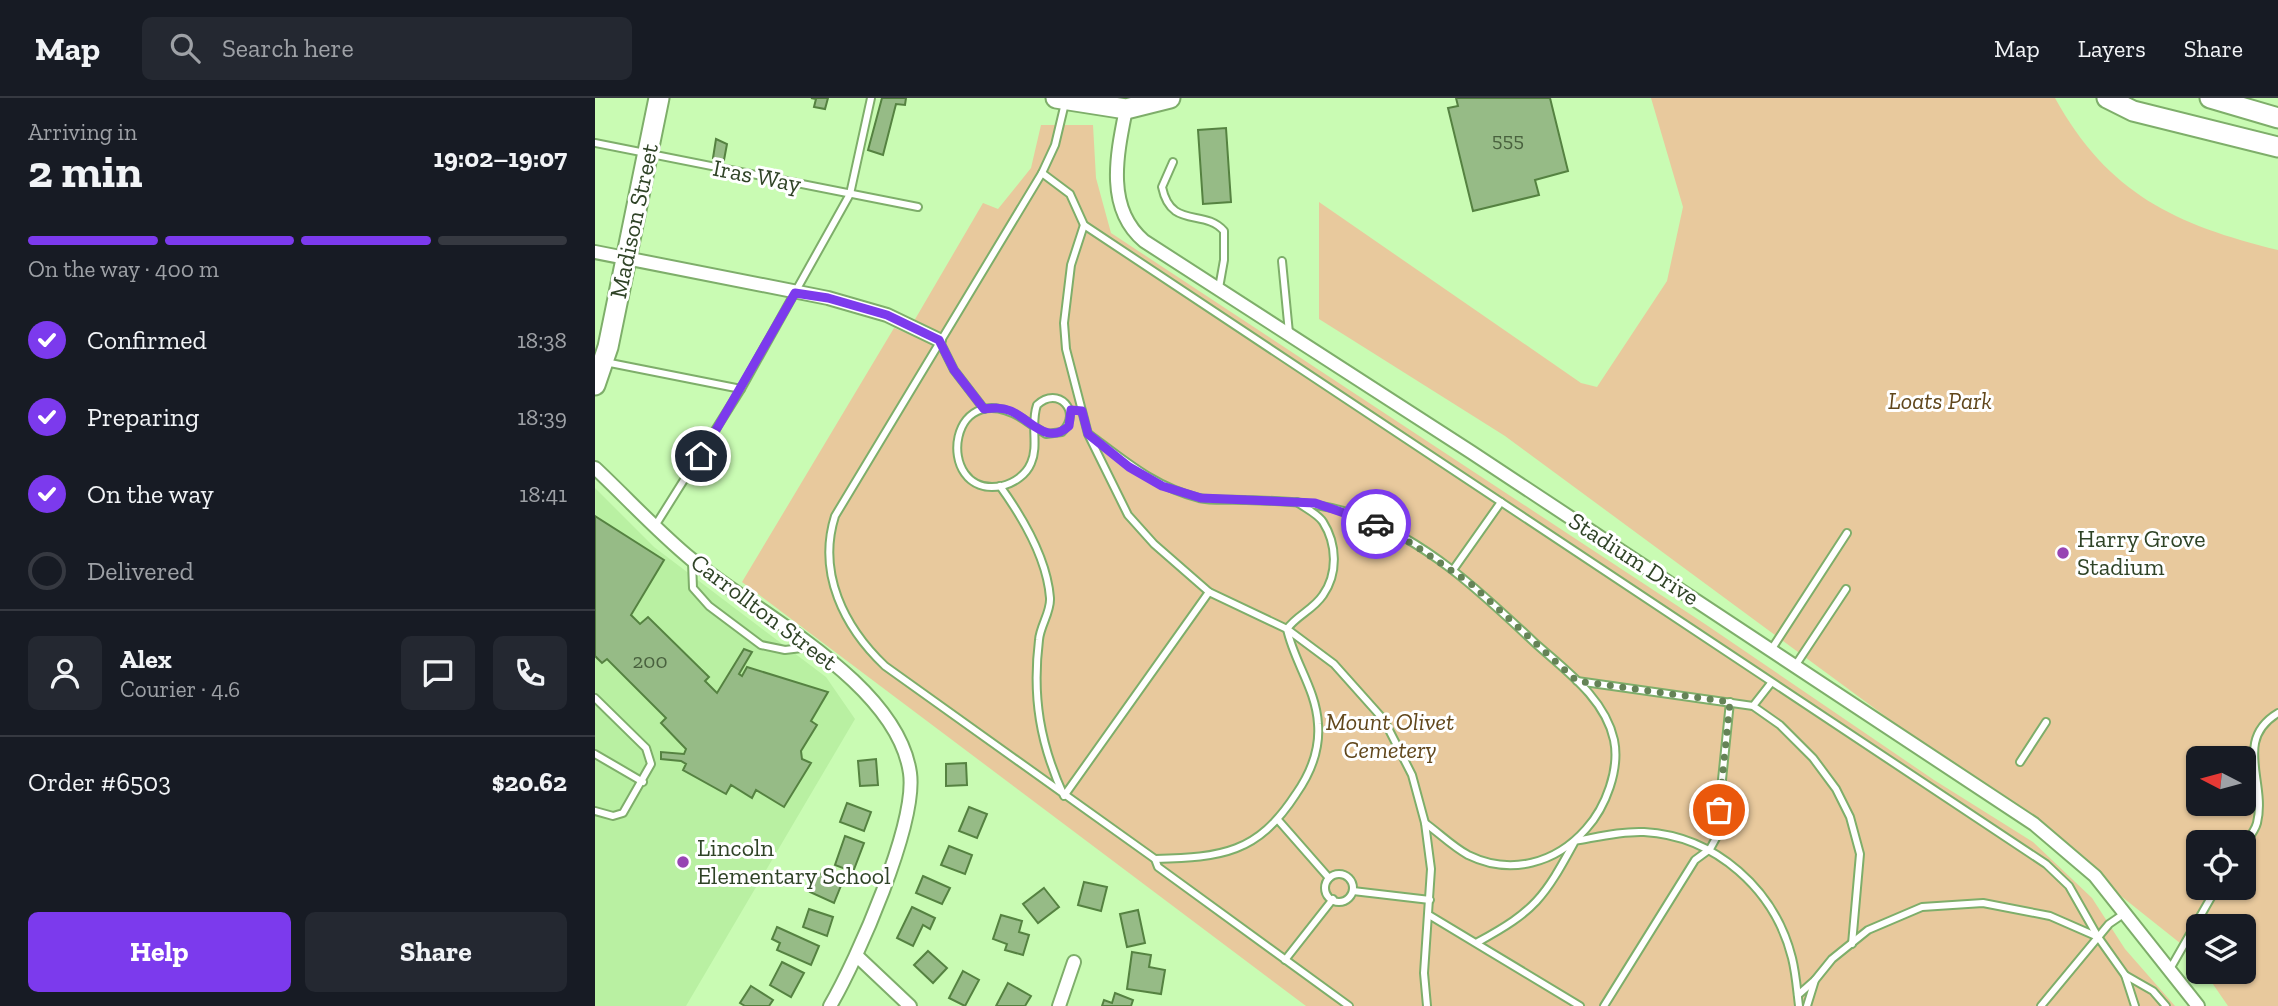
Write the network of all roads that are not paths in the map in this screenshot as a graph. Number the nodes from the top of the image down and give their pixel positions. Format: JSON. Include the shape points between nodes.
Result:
{"nodes":[{"id":1,"x":659,"y":98,"type":"edge"},
{"id":2,"x":870,"y":98,"type":"edge"},
{"id":3,"x":1170,"y":98,"type":"edge"},
{"id":4,"x":2107,"y":98,"type":"edge"},
{"id":5,"x":2210,"y":98,"type":"edge"},
{"id":6,"x":1061,"y":99,"type":"edge"},
{"id":7,"x":1128,"y":104,"type":"edge"},
{"id":8,"x":2278,"y":118,"type":"edge"},
{"id":9,"x":595,"y":143,"type":"edge"},
{"id":10,"x":2278,"y":147,"type":"edge"},
{"id":11,"x":647,"y":155,"type":"junction"},
{"id":12,"x":1173,"y":162,"type":"dead end"},
{"id":13,"x":1042,"y":173,"type":"junction"},
{"id":14,"x":850,"y":194,"type":"junction"},
{"id":15,"x":918,"y":207,"type":"dead end"},
{"id":16,"x":1084,"y":225,"type":"junction"},
{"id":17,"x":595,"y":252,"type":"edge"},
{"id":18,"x":627,"y":259,"type":"junction"},
{"id":19,"x":1282,"y":261,"type":"dead end"},
{"id":20,"x":1219,"y":290,"type":"junction"},
{"id":21,"x":795,"y":293,"type":"junction"},
{"id":22,"x":1289,"y":335,"type":"junction"},
{"id":23,"x":939,"y":340,"type":"junction"},
{"id":24,"x":604,"y":362,"type":"junction"},
{"id":25,"x":595,"y":385,"type":"edge"},
{"id":26,"x":741,"y":389,"type":"junction"},
{"id":27,"x":984,"y":409,"type":"junction"},
{"id":28,"x":1071,"y":410,"type":"junction"},
{"id":29,"x":1082,"y":411,"type":"junction"},
{"id":30,"x":1032,"y":425,"type":"junction"},
{"id":31,"x":1088,"y":434,"type":"junction"},
{"id":32,"x":595,"y":468,"type":"edge"},
{"id":33,"x":1000,"y":486,"type":"junction"},
{"id":34,"x":1295,"y":501,"type":"junction"},
{"id":35,"x":1501,"y":502,"type":"junction"},
{"id":36,"x":655,"y":526,"type":"junction"},
{"id":37,"x":1847,"y":533,"type":"dead end"},
{"id":38,"x":692,"y":560,"type":"junction"},
{"id":39,"x":1453,"y":569,"type":"junction"},
{"id":40,"x":1846,"y":589,"type":"dead end"},
{"id":41,"x":1209,"y":592,"type":"junction"},
{"id":42,"x":1287,"y":629,"type":"junction"},
{"id":43,"x":810,"y":648,"type":"junction"},
{"id":44,"x":1771,"y":650,"type":"junction"},
{"id":45,"x":1795,"y":666,"type":"junction"},
{"id":46,"x":1577,"y":681,"type":"junction"},
{"id":47,"x":1771,"y":683,"type":"junction"},
{"id":48,"x":595,"y":698,"type":"edge"},
{"id":49,"x":1730,"y":702,"type":"junction"},
{"id":50,"x":1753,"y":706,"type":"junction"},
{"id":51,"x":2278,"y":713,"type":"edge"},
{"id":52,"x":2046,"y":722,"type":"dead end"},
{"id":53,"x":595,"y":754,"type":"edge"},
{"id":54,"x":2021,"y":762,"type":"dead end"},
{"id":55,"x":643,"y":782,"type":"junction"},
{"id":56,"x":1065,"y":796,"type":"junction"},
{"id":57,"x":595,"y":811,"type":"edge"},
{"id":58,"x":1279,"y":821,"type":"junction"},
{"id":59,"x":1425,"y":823,"type":"junction"},
{"id":60,"x":2253,"y":830,"type":"edge"},
{"id":61,"x":1575,"y":841,"type":"junction"},
{"id":62,"x":1710,"y":849,"type":"junction"},
{"id":63,"x":1154,"y":859,"type":"junction"},
{"id":64,"x":1329,"y":878,"type":"junction"},
{"id":65,"x":1353,"y":891,"type":"junction"},
{"id":66,"x":1333,"y":900,"type":"junction"},
{"id":67,"x":1430,"y":900,"type":"junction"},
{"id":68,"x":2210,"y":900,"type":"edge"},
{"id":69,"x":2127,"y":912,"type":"junction"},
{"id":70,"x":1429,"y":915,"type":"junction"},
{"id":71,"x":2098,"y":937,"type":"junction"},
{"id":72,"x":1478,"y":942,"type":"junction"},
{"id":73,"x":1851,"y":943,"type":"junction"},
{"id":74,"x":857,"y":956,"type":"junction"},
{"id":75,"x":1285,"y":960,"type":"junction"},
{"id":76,"x":1074,"y":962,"type":"dead end"},
{"id":77,"x":2170,"y":969,"type":"junction"},
{"id":78,"x":2125,"y":975,"type":"junction"},
{"id":79,"x":1815,"y":980,"type":"junction"},
{"id":80,"x":1798,"y":995,"type":"junction"},
{"id":81,"x":829,"y":1006,"type":"edge"},
{"id":82,"x":909,"y":1006,"type":"edge"},
{"id":83,"x":1059,"y":1006,"type":"edge"},
{"id":84,"x":1349,"y":1006,"type":"edge"},
{"id":85,"x":1427,"y":1006,"type":"edge"},
{"id":86,"x":1580,"y":1006,"type":"edge"},
{"id":87,"x":1604,"y":1006,"type":"edge"},
{"id":88,"x":1799,"y":1006,"type":"edge"},
{"id":89,"x":1807,"y":1006,"type":"edge"},
{"id":90,"x":2041,"y":1006,"type":"edge"},
{"id":91,"x":2135,"y":1006,"type":"edge"},
{"id":92,"x":2166,"y":1006,"type":"edge"},
{"id":93,"x":2198,"y":1006,"type":"edge"}],
"edges":[{"from":1,"to":11,"type":"main road","name":"Madison Street"},
{"from":2,"to":14,"type":"lane"},
{"from":3,"to":7,"type":"main road"},
{"from":4,"to":10,"type":"main road","via":[[2143,114]]},
{"from":5,"to":8,"type":"main road"},
{"from":6,"to":7,"type":"main road"},
{"from":6,"to":13,"type":"lane","via":[[1058,135]]},
{"from":7,"to":20,"type":"street","name":"Stadium Drive","via":[[1118,138],[1123,216],[1144,241]]},
{"from":9,"to":11,"type":"lane","name":"Iras Way"},
{"from":11,"to":14,"type":"lane","name":"Iras Way"},
{"from":11,"to":18,"type":"main road","name":"Madison Street"},
{"from":12,"to":20,"type":"lane","via":[[1162,187],[1168,206],[1224,231]]},
{"from":13,"to":16,"type":"lane","via":[[1070,194]]},
{"from":13,"to":23,"type":"lane"},
{"from":14,"to":15,"type":"lane","name":"Iras Way"},
{"from":14,"to":21,"type":"lane"},
{"from":16,"to":29,"type":"lane","via":[[1071,265],[1064,323]]},
{"from":16,"to":35,"type":"lane"},
{"from":17,"to":18,"type":"street"},
{"from":18,"to":21,"type":"street"},
{"from":18,"to":24,"type":"main road","name":"Madison Street"},
{"from":19,"to":22,"type":"lane"},
{"from":20,"to":22,"type":"street","name":"Stadium Drive"},
{"from":21,"to":23,"type":"street","via":[[887,315]]},
{"from":21,"to":26,"type":"lane"},
{"from":22,"to":44,"type":"street","name":"Stadium Drive"},
{"from":23,"to":27,"type":"lane","via":[[954,370]]},
{"from":23,"to":56,"type":"lane","via":[[835,516],[829,556],[839,602],[864,646],[885,666]]},
{"from":24,"to":25,"type":"main road","name":"Madison Street"},
{"from":24,"to":26,"type":"lane"},
{"from":26,"to":36,"type":"lane"},
{"from":27,"to":30,"type":"lane","via":[[1010,410]]},
{"from":27,"to":33,"type":"lane","via":[[963,424],[955,449],[965,473],[975,481]]},
{"from":28,"to":29,"type":"lane"},
{"from":28,"to":30,"type":"lane","via":[[1072,418],[1062,432],[1046,434]]},
{"from":28,"to":30,"type":"lane","via":[[1060,398],[1043,400]]},
{"from":29,"to":31,"type":"lane"},
{"from":30,"to":33,"type":"lane","via":[[1031,464],[1012,483]]},
{"from":31,"to":34,"type":"lane","via":[[1162,486],[1201,498]]},
{"from":31,"to":41,"type":"lane","via":[[1128,515]]},
{"from":32,"to":36,"type":"street","name":"Carrollton Street"},
{"from":33,"to":56,"type":"lane","via":[[1035,543],[1051,600],[1039,634],[1035,696],[1049,764]]},
{"from":34,"to":39,"type":"lane","via":[[1357,515]]},
{"from":34,"to":42,"type":"lane","via":[[1322,520],[1336,559],[1323,595]]},
{"from":35,"to":39,"type":"lane"},
{"from":35,"to":47,"type":"lane"},
{"from":36,"to":38,"type":"street","name":"Carrollton Street"},
{"from":37,"to":44,"type":"lane"},
{"from":38,"to":43,"type":"street","name":"Carrollton Street"},
{"from":38,"to":43,"type":"lane","via":[[693,588],[709,606],[761,645],[785,650]]},
{"from":39,"to":46,"type":"lane"},
{"from":40,"to":45,"type":"lane"},
{"from":41,"to":42,"type":"lane"},
{"from":41,"to":56,"type":"lane"},
{"from":42,"to":58,"type":"lane","via":[[1311,690],[1318,726],[1306,780]]},
{"from":42,"to":59,"type":"lane","via":[[1334,664],[1384,720],[1412,775]]},
{"from":43,"to":74,"type":"street","name":"Carrollton Street","via":[[842,671],[885,715],[901,743],[910,773],[907,820]]},
{"from":44,"to":45,"type":"street","name":"Stadium Drive"},
{"from":45,"to":69,"type":"street","name":"Stadium Drive","via":[[2033,824],[2079,861]]},
{"from":46,"to":49,"type":"lane"},
{"from":46,"to":61,"type":"lane","via":[[1591,695],[1614,741],[1607,795],[1594,820]]},
{"from":47,"to":50,"type":"lane"},
{"from":47,"to":71,"type":"lane","via":[[2046,864],[2069,886]]},
{"from":48,"to":55,"type":"lane","via":[[646,748],[651,764]]},
{"from":49,"to":50,"type":"lane"},
{"from":49,"to":62,"type":"lane","via":[[1716,838]]},
{"from":50,"to":73,"type":"lane","via":[[1813,758],[1850,817],[1860,854]]},
{"from":51,"to":60,"type":"lane","via":[[2264,722],[2254,739],[2257,824]]},
{"from":52,"to":54,"type":"lane"},
{"from":53,"to":55,"type":"lane"},
{"from":55,"to":57,"type":"lane","via":[[624,813],[613,816]]},
{"from":56,"to":63,"type":"lane"},
{"from":58,"to":63,"type":"lane","via":[[1238,848],[1201,857]]},
{"from":58,"to":64,"type":"lane"},
{"from":59,"to":61,"type":"lane","via":[[1466,854],[1508,866],[1557,855]]},
{"from":59,"to":67,"type":"lane"},
{"from":61,"to":62,"type":"lane","via":[[1643,832],[1677,837]]},
{"from":61,"to":72,"type":"lane","via":[[1543,896],[1515,921]]},
{"from":62,"to":80,"type":"lane","via":[[1759,891],[1779,921],[1793,959]]},
{"from":62,"to":87,"type":"lane","via":[[1695,860]]},
{"from":63,"to":75,"type":"lane","via":[[1158,867]]},
{"from":64,"to":65,"type":"lane","via":[[1343,874]]},
{"from":64,"to":66,"type":"lane","via":[[1326,891]]},
{"from":65,"to":66,"type":"lane","via":[[1343,901]]},
{"from":65,"to":67,"type":"lane"},
{"from":66,"to":75,"type":"lane"},
{"from":67,"to":70,"type":"lane"},
{"from":68,"to":77,"type":"lane"},
{"from":69,"to":71,"type":"lane"},
{"from":69,"to":77,"type":"street","name":"Stadium Drive"},
{"from":70,"to":72,"type":"lane"},
{"from":70,"to":85,"type":"lane","via":[[1424,973]]},
{"from":71,"to":73,"type":"lane","via":[[2050,916],[1983,903],[1922,907],[1868,930]]},
{"from":71,"to":78,"type":"lane"},
{"from":71,"to":90,"type":"lane"},
{"from":72,"to":86,"type":"lane"},
{"from":73,"to":79,"type":"lane"},
{"from":74,"to":81,"type":"street"},
{"from":74,"to":82,"type":"street"},
{"from":75,"to":84,"type":"lane"},
{"from":76,"to":83,"type":"street"},
{"from":77,"to":93,"type":"street","name":"Stadium Drive"},
{"from":78,"to":91,"type":"lane"},
{"from":78,"to":92,"type":"lane","via":[[2153,990]]},
{"from":79,"to":80,"type":"lane"},
{"from":79,"to":89,"type":"lane"},
{"from":80,"to":88,"type":"lane"}]}
